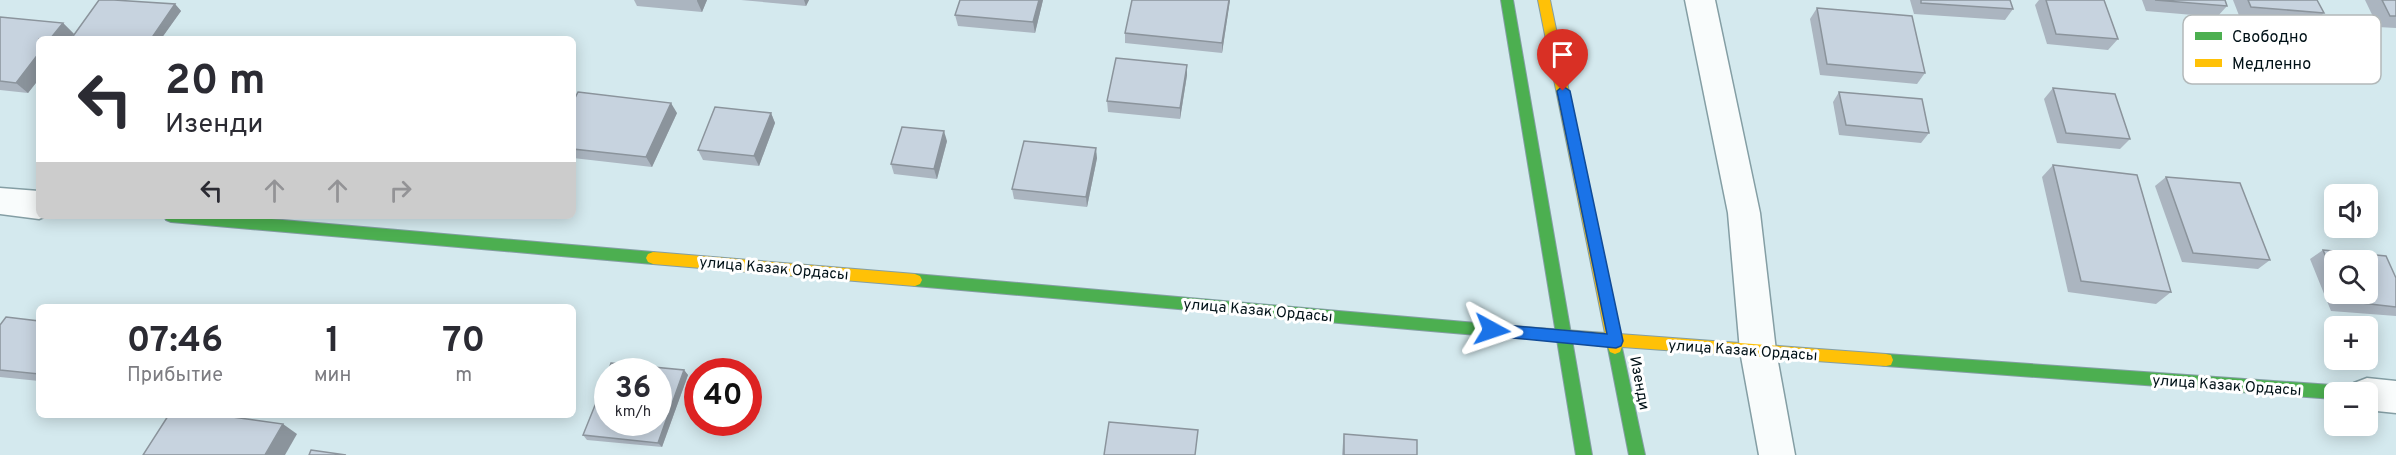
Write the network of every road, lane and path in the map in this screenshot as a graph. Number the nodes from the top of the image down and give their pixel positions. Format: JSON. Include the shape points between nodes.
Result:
{"nodes":[{"id":1,"x":1507,"y":0,"type":"edge"},
{"id":2,"x":1544,"y":0,"type":"edge"},
{"id":3,"x":1700,"y":0,"type":"edge"},
{"id":4,"x":0,"y":201,"type":"edge"},
{"id":5,"x":36,"y":205,"type":"edge"},
{"id":6,"x":206,"y":219,"type":"edge"},
{"id":7,"x":1563,"y":336,"type":"junction"},
{"id":8,"x":1616,"y":341,"type":"junction"},
{"id":9,"x":1758,"y":351,"type":"junction"},
{"id":10,"x":2324,"y":391,"type":"edge"},
{"id":11,"x":2378,"y":395,"type":"edge"},
{"id":12,"x":2396,"y":397,"type":"edge"},
{"id":13,"x":1584,"y":455,"type":"edge"},
{"id":14,"x":1637,"y":455,"type":"edge"},
{"id":15,"x":1777,"y":455,"type":"edge"}],
"edges":[{"from":1,"to":7,"type":"street"},
{"from":2,"to":8,"type":"street","name":"Изенди"},
{"from":3,"to":9,"type":"street","via":[[1743,213]]},
{"from":4,"to":5,"type":"street"},
{"from":6,"to":7,"type":"street","name":"улица Казак Ордасы"},
{"from":7,"to":8,"type":"street","name":"улица Казак Ордасы"},
{"from":7,"to":13,"type":"street"},
{"from":8,"to":9,"type":"street","name":"улица Казак Ордасы"},
{"from":8,"to":14,"type":"street","name":"Изенди"},
{"from":9,"to":10,"type":"street","name":"улица Казак Ордасы"},
{"from":9,"to":15,"type":"street"},
{"from":11,"to":12,"type":"street"}]}
